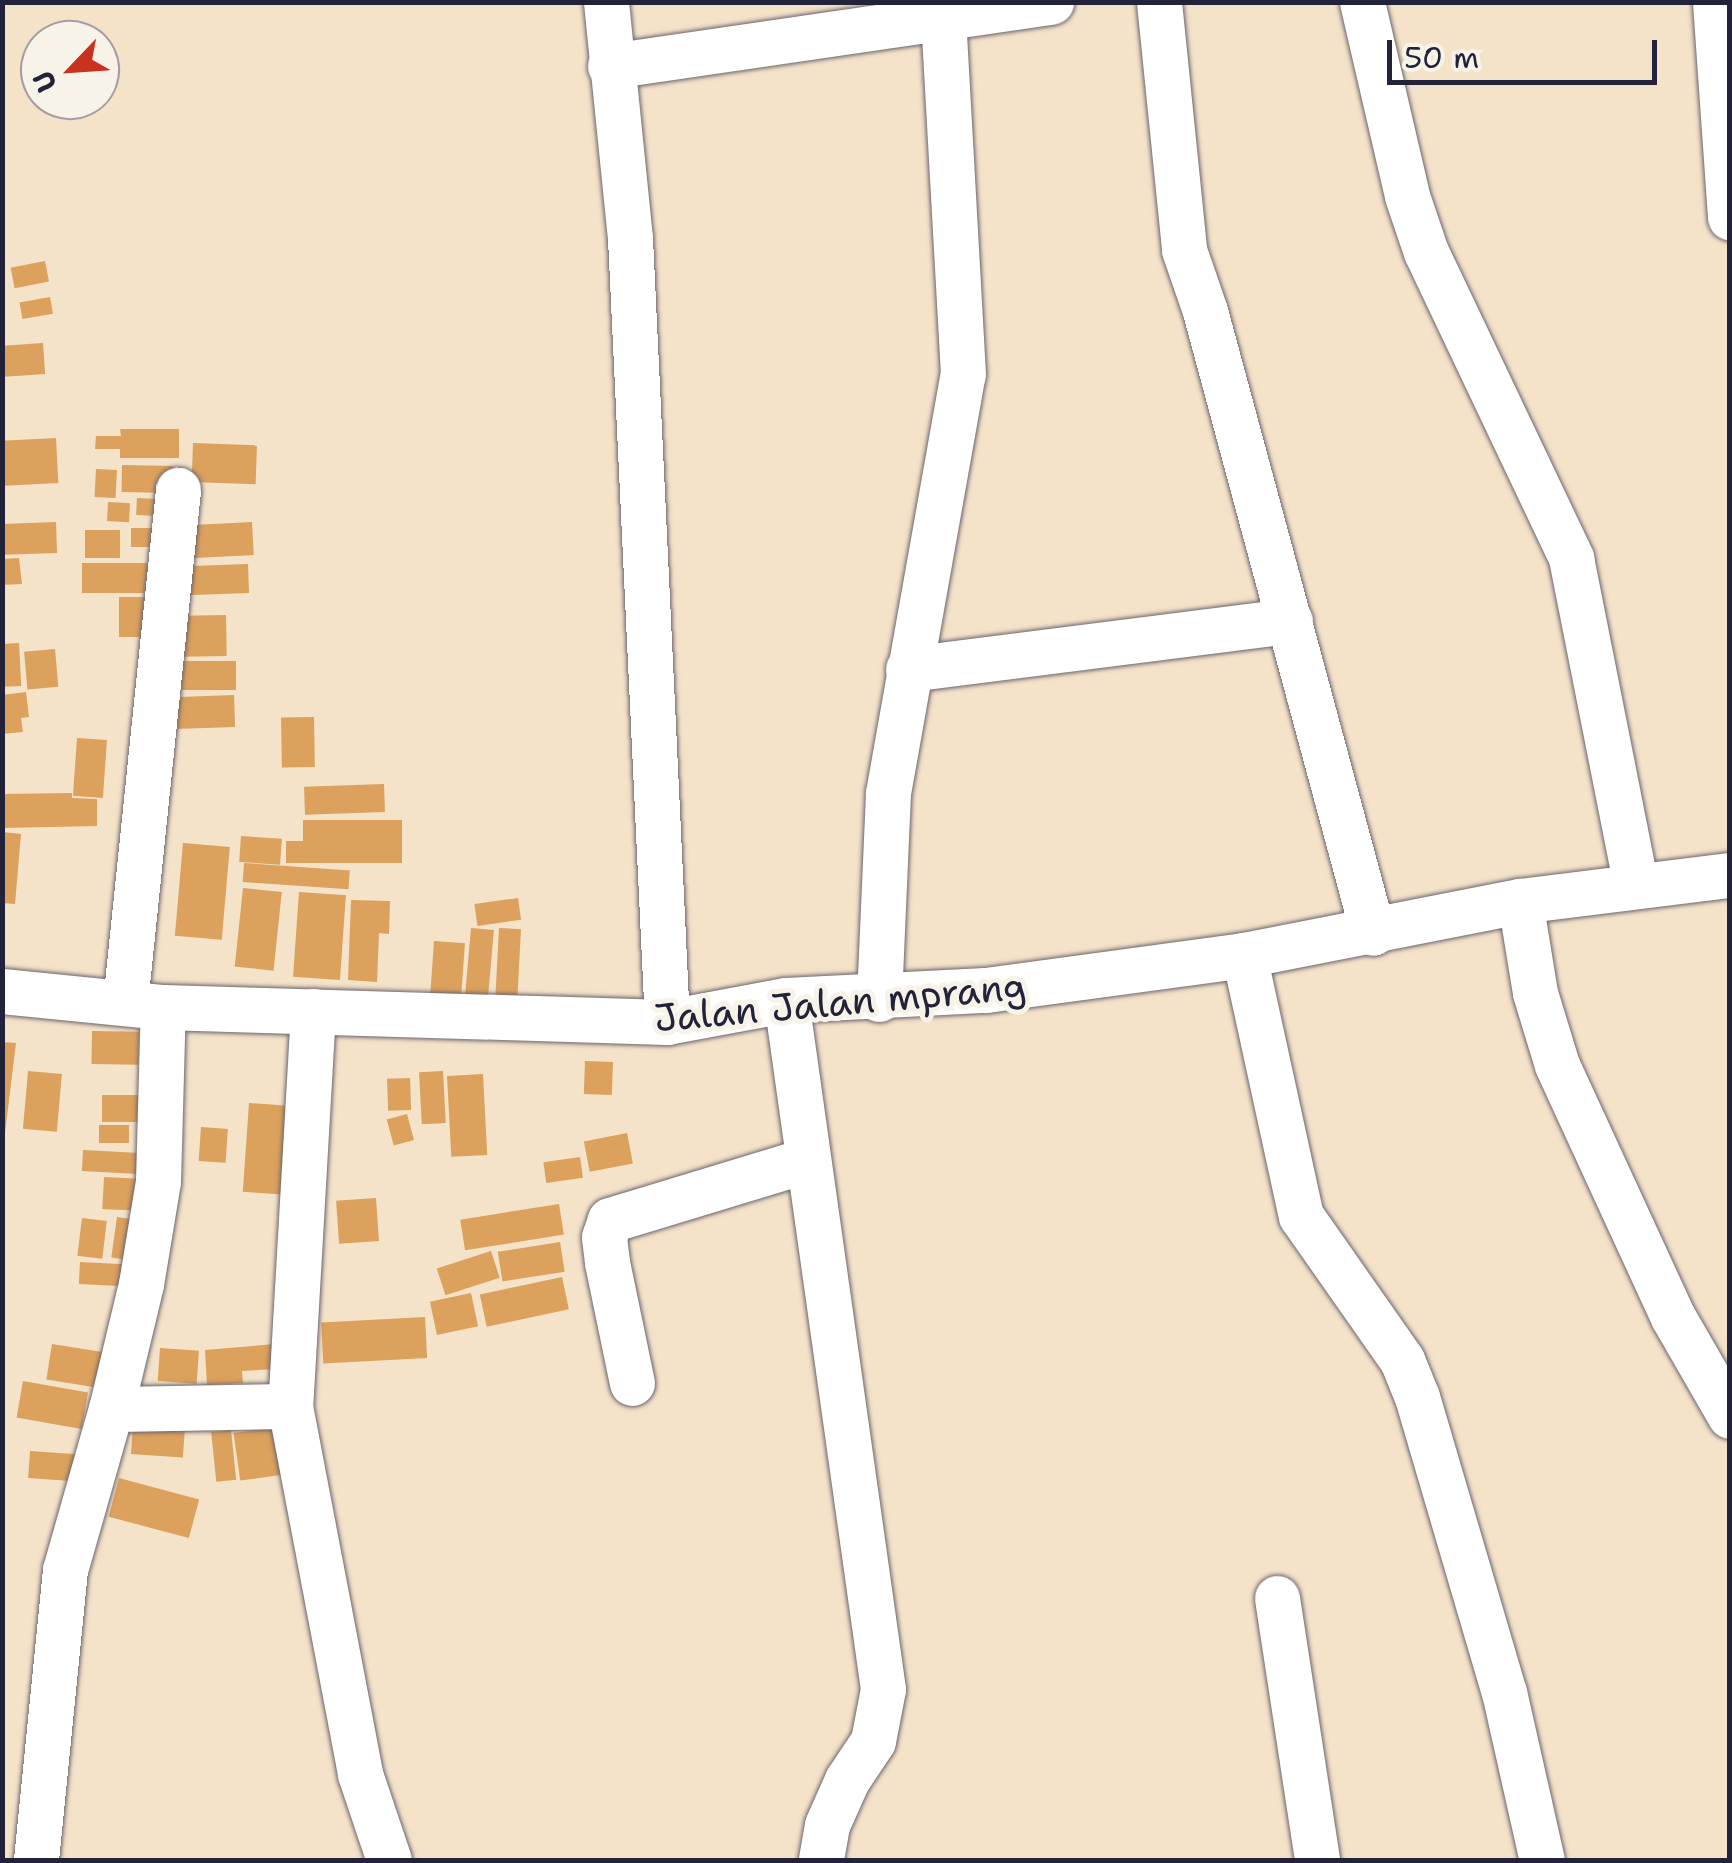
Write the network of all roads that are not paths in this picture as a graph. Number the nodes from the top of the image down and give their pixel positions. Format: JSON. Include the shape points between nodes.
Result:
{"nodes":[{"id":1,"x":606,"y":2,"type":"edge"},
{"id":2,"x":1051,"y":2,"type":"edge"},
{"id":3,"x":1158,"y":2,"type":"edge"},
{"id":4,"x":1362,"y":2,"type":"edge"},
{"id":5,"x":1715,"y":2,"type":"edge"},
{"id":6,"x":943,"y":10,"type":"edge"},
{"id":7,"x":610,"y":66,"type":"junction"},
{"id":8,"x":1730,"y":217,"type":"edge"},
{"id":9,"x":178,"y":490,"type":"dead end"},
{"id":10,"x":1290,"y":621,"type":"junction"},
{"id":11,"x":908,"y":669,"type":"junction"},
{"id":12,"x":1730,"y":875,"type":"edge"},
{"id":13,"x":1636,"y":884,"type":"junction"},
{"id":14,"x":1520,"y":900,"type":"junction"},
{"id":15,"x":1373,"y":933,"type":"junction"},
{"id":16,"x":1244,"y":955,"type":"junction"},
{"id":17,"x":2,"y":990,"type":"edge"},
{"id":18,"x":879,"y":999,"type":"junction"},
{"id":19,"x":786,"y":1000,"type":"junction"},
{"id":20,"x":144,"y":1005,"type":"junction"},
{"id":21,"x":313,"y":1011,"type":"junction"},
{"id":22,"x":668,"y":1022,"type":"junction"},
{"id":23,"x":807,"y":1160,"type":"junction"},
{"id":24,"x":632,"y":1384,"type":"dead end"},
{"id":25,"x":290,"y":1406,"type":"junction"},
{"id":26,"x":111,"y":1409,"type":"junction"},
{"id":27,"x":1730,"y":1416,"type":"edge"},
{"id":28,"x":1277,"y":1598,"type":"dead end"},
{"id":29,"x":36,"y":1860,"type":"edge"},
{"id":30,"x":388,"y":1860,"type":"edge"},
{"id":31,"x":822,"y":1860,"type":"edge"},
{"id":32,"x":1317,"y":1860,"type":"edge"},
{"id":33,"x":1542,"y":1860,"type":"edge"}],
"edges":[{"from":1,"to":7,"type":"street"},
{"from":2,"to":6,"type":"street"},
{"from":3,"to":10,"type":"street","via":[[1184,250]]},
{"from":4,"to":13,"type":"street","via":[[1426,252],[1572,558]]},
{"from":5,"to":8,"type":"street"},
{"from":6,"to":7,"type":"street"},
{"from":6,"to":11,"type":"street","via":[[964,374]]},
{"from":7,"to":22,"type":"street","via":[[630,238]]},
{"from":9,"to":20,"type":"street"},
{"from":10,"to":11,"type":"street"},
{"from":10,"to":15,"type":"street"},
{"from":11,"to":18,"type":"street","via":[[888,793]]},
{"from":12,"to":13,"type":"street","name":"Jalan Jalan mprang"},
{"from":13,"to":14,"type":"street","name":"Jalan Jalan mprang"},
{"from":14,"to":15,"type":"street","name":"Jalan Jalan mprang"},
{"from":14,"to":27,"type":"street","via":[[1535,993],[1557,1065],[1672,1318]]},
{"from":15,"to":16,"type":"street","name":"Jalan Jalan mprang"},
{"from":16,"to":18,"type":"street","name":"Jalan Jalan mprang"},
{"from":16,"to":33,"type":"street","via":[[1300,1216],[1402,1360],[1416,1397],[1504,1692]]},
{"from":17,"to":20,"type":"street","name":"Jalan Jalan mprang"},
{"from":18,"to":19,"type":"street","name":"Jalan Jalan mprang"},
{"from":19,"to":22,"type":"street","name":"Jalan Jalan mprang"},
{"from":19,"to":23,"type":"street"},
{"from":20,"to":21,"type":"street","name":"Jalan Jalan mprang"},
{"from":20,"to":26,"type":"street","via":[[158,1180]]},
{"from":21,"to":22,"type":"street","name":"Jalan Jalan mprang"},
{"from":21,"to":25,"type":"street"},
{"from":23,"to":24,"type":"street","via":[[610,1220],[606,1262]]},
{"from":23,"to":31,"type":"street","via":[[884,1689],[873,1741],[827,1824]]},
{"from":25,"to":26,"type":"street"},
{"from":25,"to":30,"type":"street","via":[[360,1774]]},
{"from":26,"to":29,"type":"street","via":[[64,1570]]},
{"from":28,"to":32,"type":"street"}]}
